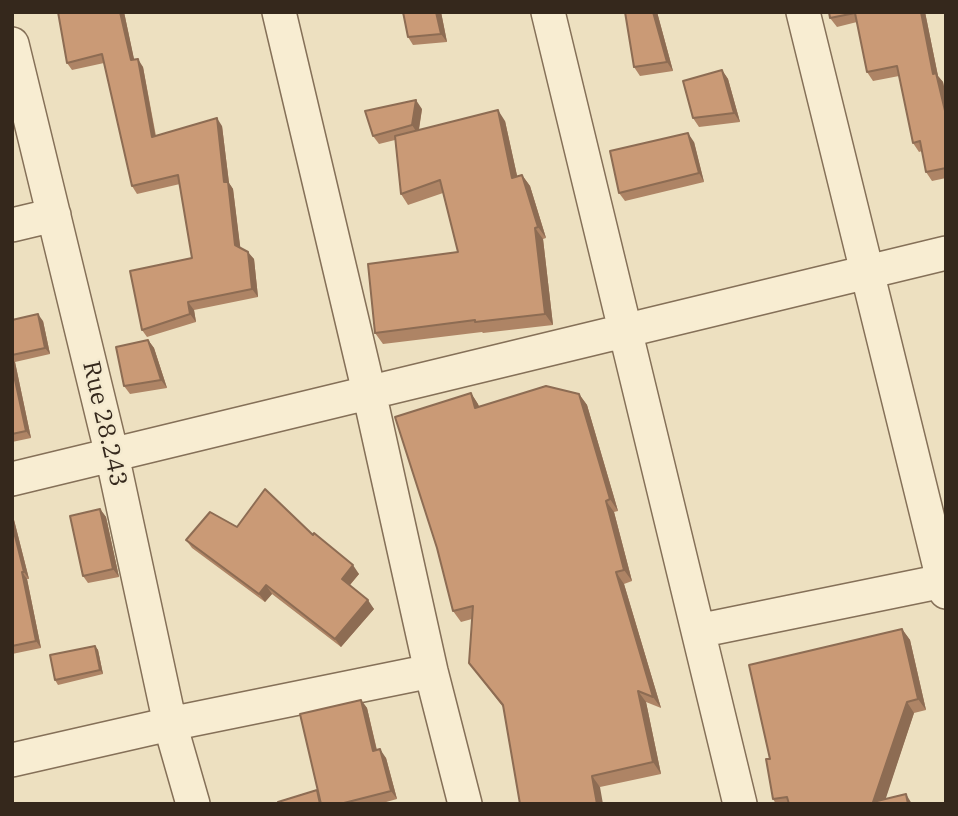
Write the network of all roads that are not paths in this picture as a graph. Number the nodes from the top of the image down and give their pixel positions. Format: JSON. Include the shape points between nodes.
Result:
{"nodes":[{"id":1,"x":279,"y":12,"type":"edge"},
{"id":2,"x":548,"y":12,"type":"edge"},
{"id":3,"x":803,"y":12,"type":"edge"},
{"id":4,"x":12,"y":44,"type":"edge"},
{"id":5,"x":54,"y":215,"type":"junction"},
{"id":6,"x":12,"y":225,"type":"edge"},
{"id":7,"x":946,"y":253,"type":"edge"},
{"id":8,"x":867,"y":272,"type":"junction"},
{"id":9,"x":625,"y":330,"type":"junction"},
{"id":10,"x":369,"y":392,"type":"junction"},
{"id":11,"x":112,"y":454,"type":"junction"},
{"id":12,"x":12,"y":479,"type":"edge"},
{"id":13,"x":944,"y":586,"type":"edge"},
{"id":14,"x":698,"y":632,"type":"junction"},
{"id":15,"x":431,"y":671,"type":"junction"},
{"id":16,"x":170,"y":724,"type":"junction"},
{"id":17,"x":12,"y":760,"type":"edge"},
{"id":18,"x":193,"y":804,"type":"edge"},
{"id":19,"x":465,"y":804,"type":"edge"},
{"id":20,"x":740,"y":804,"type":"edge"}],
"edges":[{"from":1,"to":10,"type":"street"},
{"from":2,"to":9,"type":"street"},
{"from":3,"to":8,"type":"street"},
{"from":4,"to":5,"type":"street","name":"Rue 28.243"},
{"from":5,"to":6,"type":"street"},
{"from":5,"to":11,"type":"street","name":"Rue 28.243"},
{"from":7,"to":8,"type":"street"},
{"from":8,"to":9,"type":"street"},
{"from":8,"to":13,"type":"street"},
{"from":9,"to":10,"type":"street"},
{"from":9,"to":14,"type":"street"},
{"from":10,"to":11,"type":"street"},
{"from":10,"to":15,"type":"street"},
{"from":11,"to":12,"type":"street"},
{"from":11,"to":16,"type":"street","name":"Rue 28.243"},
{"from":13,"to":14,"type":"street"},
{"from":14,"to":20,"type":"street"},
{"from":15,"to":16,"type":"street"},
{"from":15,"to":19,"type":"street"},
{"from":16,"to":17,"type":"street"},
{"from":16,"to":18,"type":"street","name":"Rue 28.243"}]}
